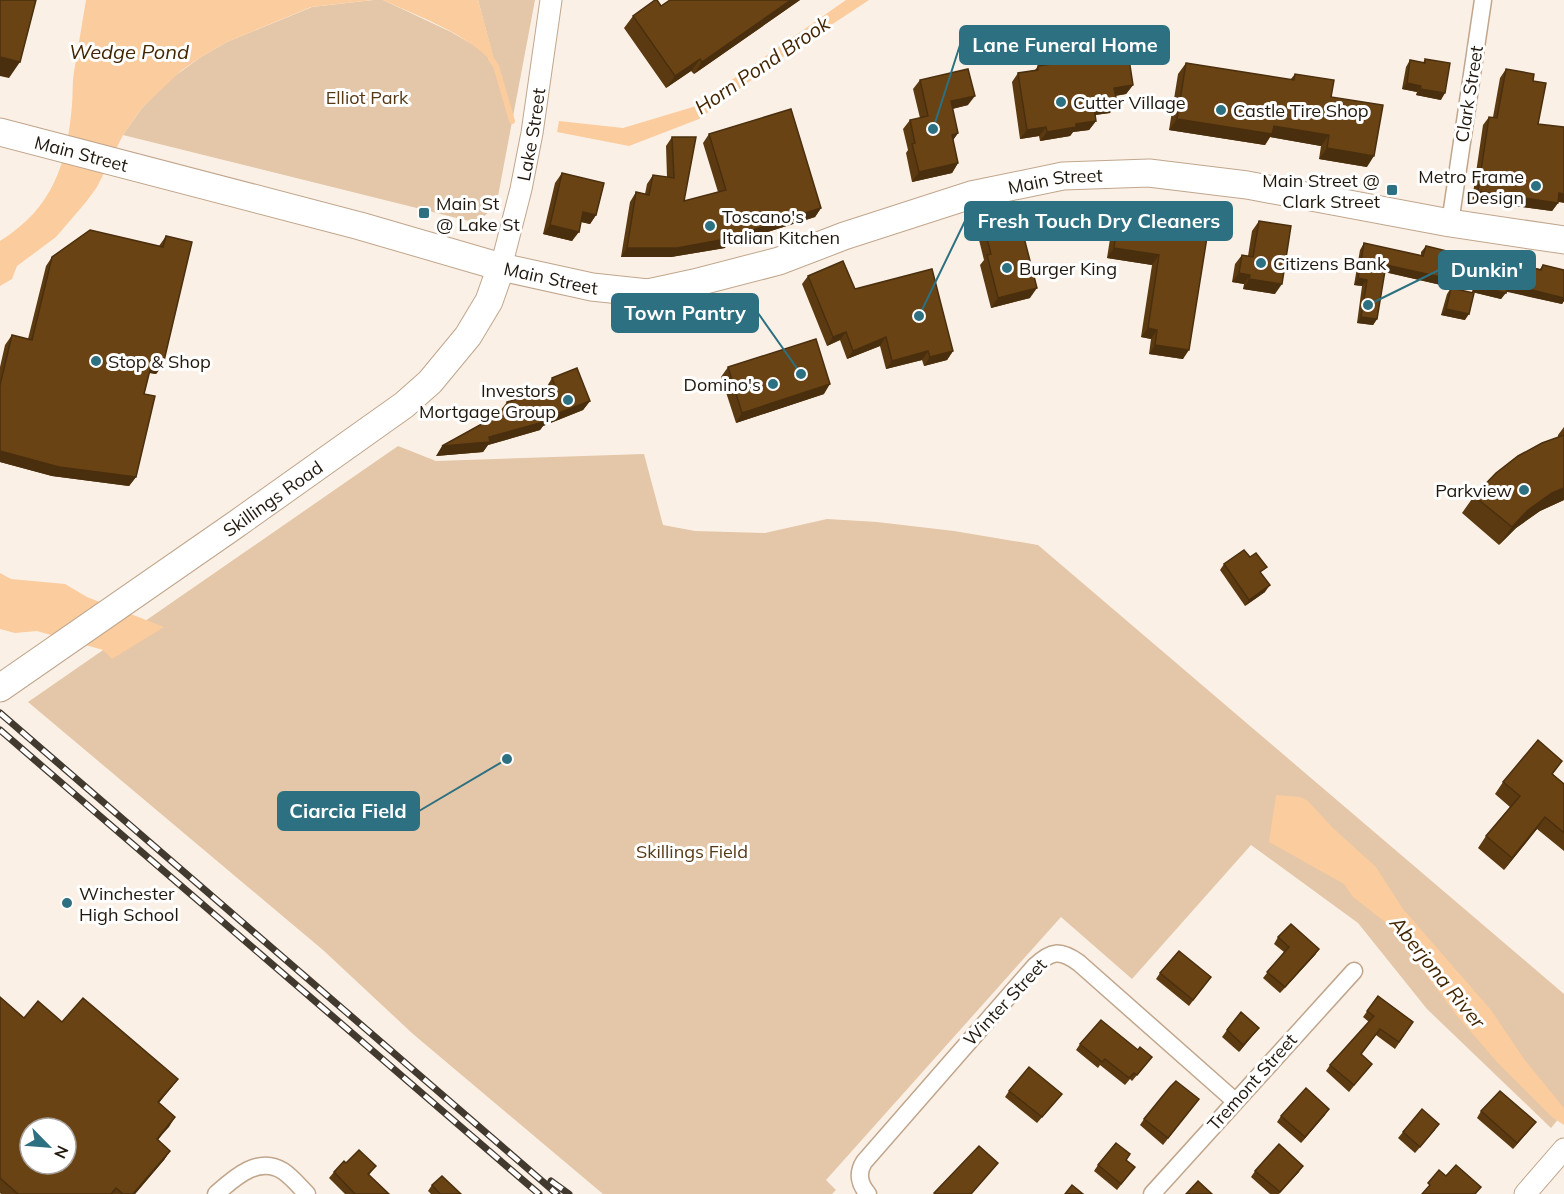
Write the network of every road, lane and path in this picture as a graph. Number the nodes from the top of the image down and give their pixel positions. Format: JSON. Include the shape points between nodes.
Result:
{"nodes":[{"id":1,"x":551,"y":0,"type":"edge"},
{"id":2,"x":1483,"y":0,"type":"edge"},
{"id":3,"x":0,"y":132,"type":"edge"},
{"id":4,"x":1450,"y":223,"type":"junction"},
{"id":5,"x":1564,"y":240,"type":"edge"},
{"id":6,"x":501,"y":267,"type":"junction"},
{"id":7,"x":0,"y":688,"type":"edge"},
{"id":8,"x":1354,"y":971,"type":"dead end"},
{"id":9,"x":1235,"y":1101,"type":"junction"},
{"id":10,"x":1564,"y":1149,"type":"edge"},
{"id":11,"x":864,"y":1188,"type":"edge"},
{"id":12,"x":216,"y":1194,"type":"edge"},
{"id":13,"x":307,"y":1194,"type":"edge"},
{"id":14,"x":1152,"y":1194,"type":"edge"},
{"id":15,"x":1525,"y":1194,"type":"edge"}],
"edges":[{"from":1,"to":6,"type":"street","name":"Lake Street","via":[[532,133]]},
{"from":2,"to":4,"type":"street","name":"Clark Street"},
{"from":3,"to":6,"type":"main road","name":"Main Street"},
{"from":4,"to":5,"type":"main road","name":"Main Street"},
{"from":4,"to":6,"type":"main road","name":"Main Street","via":[[1247,185],[1149,173],[1063,176],[971,195],[779,261],[648,293],[592,287]]},
{"from":6,"to":7,"type":"main road","name":"Skillings Road","via":[[479,319],[430,382],[376,426]]},
{"from":8,"to":9,"type":"street","name":"Tremont Street"},
{"from":9,"to":11,"type":"street","name":"Winter Street","via":[[1079,963],[1063,954],[1052,954],[1035,966],[864,1162],[860,1171]]},
{"from":9,"to":14,"type":"street","name":"Tremont Street"},
{"from":10,"to":15,"type":"street"},
{"from":12,"to":13,"type":"street","via":[[242,1173],[265,1166],[283,1171]]}]}
